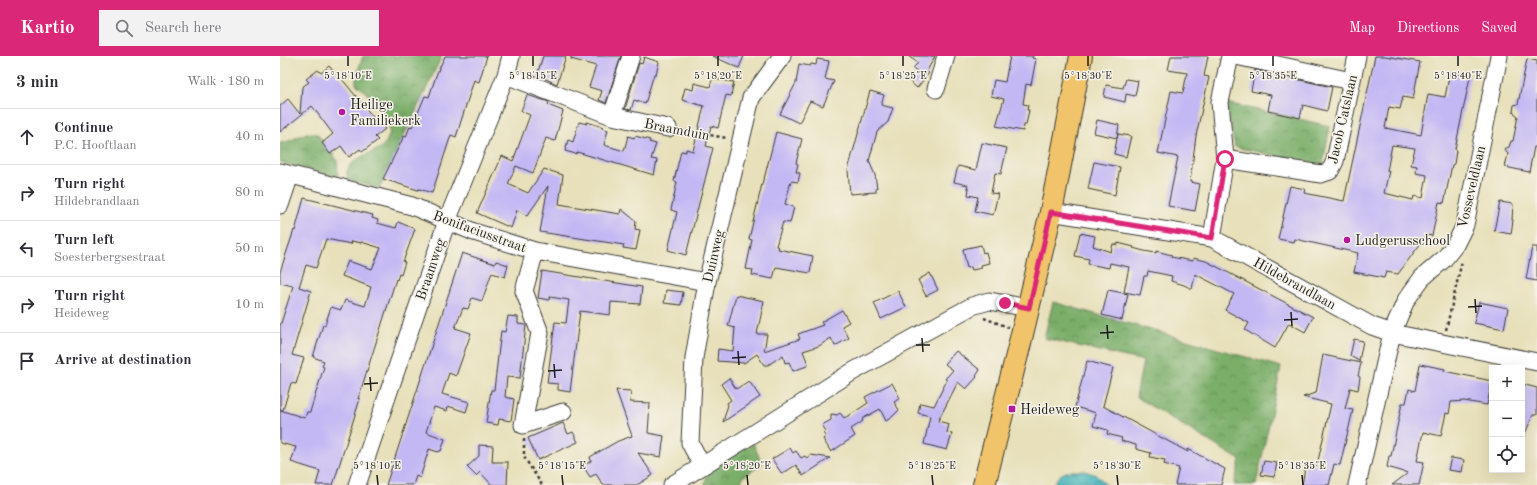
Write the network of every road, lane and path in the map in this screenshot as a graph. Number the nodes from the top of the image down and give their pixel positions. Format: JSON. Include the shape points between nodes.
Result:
{"nodes":[{"id":1,"x":511,"y":56,"type":"edge"},
{"id":2,"x":631,"y":56,"type":"edge"},
{"id":3,"x":782,"y":56,"type":"edge"},
{"id":4,"x":946,"y":56,"type":"edge"},
{"id":5,"x":1081,"y":56,"type":"edge"},
{"id":6,"x":1230,"y":56,"type":"edge"},
{"id":7,"x":1236,"y":56,"type":"edge"},
{"id":8,"x":1357,"y":56,"type":"edge"},
{"id":9,"x":1499,"y":56,"type":"edge"},
{"id":10,"x":506,"y":75,"type":"junction"},
{"id":11,"x":1351,"y":81,"type":"junction"},
{"id":12,"x":936,"y":89,"type":"dead end"},
{"id":13,"x":612,"y":116,"type":"junction"},
{"id":14,"x":668,"y":128,"type":"joint"},
{"id":15,"x":741,"y":140,"type":"junction"},
{"id":16,"x":1225,"y":159,"type":"junction"},
{"id":17,"x":285,"y":174,"type":"edge"},
{"id":18,"x":280,"y":205,"type":"edge"},
{"id":19,"x":1051,"y":212,"type":"junction"},
{"id":20,"x":447,"y":221,"type":"junction"},
{"id":21,"x":1212,"y":238,"type":"junction"},
{"id":22,"x":535,"y":251,"type":"junction"},
{"id":23,"x":1463,"y":259,"type":"dead end"},
{"id":24,"x":706,"y":282,"type":"junction"},
{"id":25,"x":1029,"y":308,"type":"junction"},
{"id":26,"x":1392,"y":333,"type":"junction"},
{"id":27,"x":1443,"y":343,"type":"junction"},
{"id":28,"x":1537,"y":362,"type":"edge"},
{"id":29,"x":563,"y":412,"type":"dead end"},
{"id":30,"x":523,"y":425,"type":"junction"},
{"id":31,"x":702,"y":465,"type":"junction"},
{"id":32,"x":678,"y":483,"type":"edge"},
{"id":33,"x":357,"y":485,"type":"edge"},
{"id":34,"x":542,"y":485,"type":"edge"},
{"id":35,"x":984,"y":485,"type":"edge"},
{"id":36,"x":1357,"y":485,"type":"edge"}],
"edges":[{"from":1,"to":10,"type":"street","name":"Braamweg"},
{"from":2,"to":13,"type":"street"},
{"from":3,"to":15,"type":"street","name":"Duinweg","via":[[751,98]]},
{"from":4,"to":12,"type":"street"},
{"from":5,"to":19,"type":"main road"},
{"from":6,"to":16,"type":"street","via":[[1220,102]]},
{"from":7,"to":11,"type":"street"},
{"from":8,"to":11,"type":"street","name":"Jacob Catslaan"},
{"from":9,"to":26,"type":"street","name":"Vosseveldlaan","via":[[1465,226],[1444,260],[1422,278],[1406,300]]},
{"from":10,"to":13,"type":"street","name":"Braamduin"},
{"from":10,"to":20,"type":"street","name":"Braamweg"},
{"from":11,"to":16,"type":"street","name":"Jacob Catslaan","via":[[1335,161],[1330,171],[1321,174]]},
{"from":13,"to":14,"type":"street","name":"Braamduin"},
{"from":14,"to":15,"type":"path","name":"Braamduin"},
{"from":15,"to":24,"type":"street","name":"Duinweg"},
{"from":16,"to":21,"type":"street"},
{"from":17,"to":18,"type":"street"},
{"from":17,"to":20,"type":"street","name":"Bonifaciusstraat","via":[[412,206]]},
{"from":19,"to":21,"type":"street","name":"Hildebrandlaan"},
{"from":19,"to":25,"type":"main road"},
{"from":20,"to":22,"type":"street","name":"Bonifaciusstraat"},
{"from":20,"to":33,"type":"street","name":"Braamweg"},
{"from":21,"to":26,"type":"street","name":"Hildebrandlaan","via":[[1372,326]]},
{"from":22,"to":24,"type":"street","name":"Bonifaciusstraat"},
{"from":22,"to":30,"type":"street","via":[[524,291],[540,334]]},
{"from":23,"to":27,"type":"path"},
{"from":24,"to":31,"type":"street","name":"Duinweg","via":[[694,358],[690,443]]},
{"from":25,"to":31,"type":"street","via":[[995,301],[972,306],[852,372]]},
{"from":25,"to":35,"type":"main road"},
{"from":26,"to":27,"type":"street","name":"Hildebrandlaan"},
{"from":26,"to":36,"type":"street","name":"Vosseveldlaan"},
{"from":27,"to":28,"type":"street","name":"Hildebrandlaan"},
{"from":29,"to":30,"type":"street"},
{"from":30,"to":34,"type":"path","via":[[524,457]]},
{"from":31,"to":32,"type":"street"}]}
